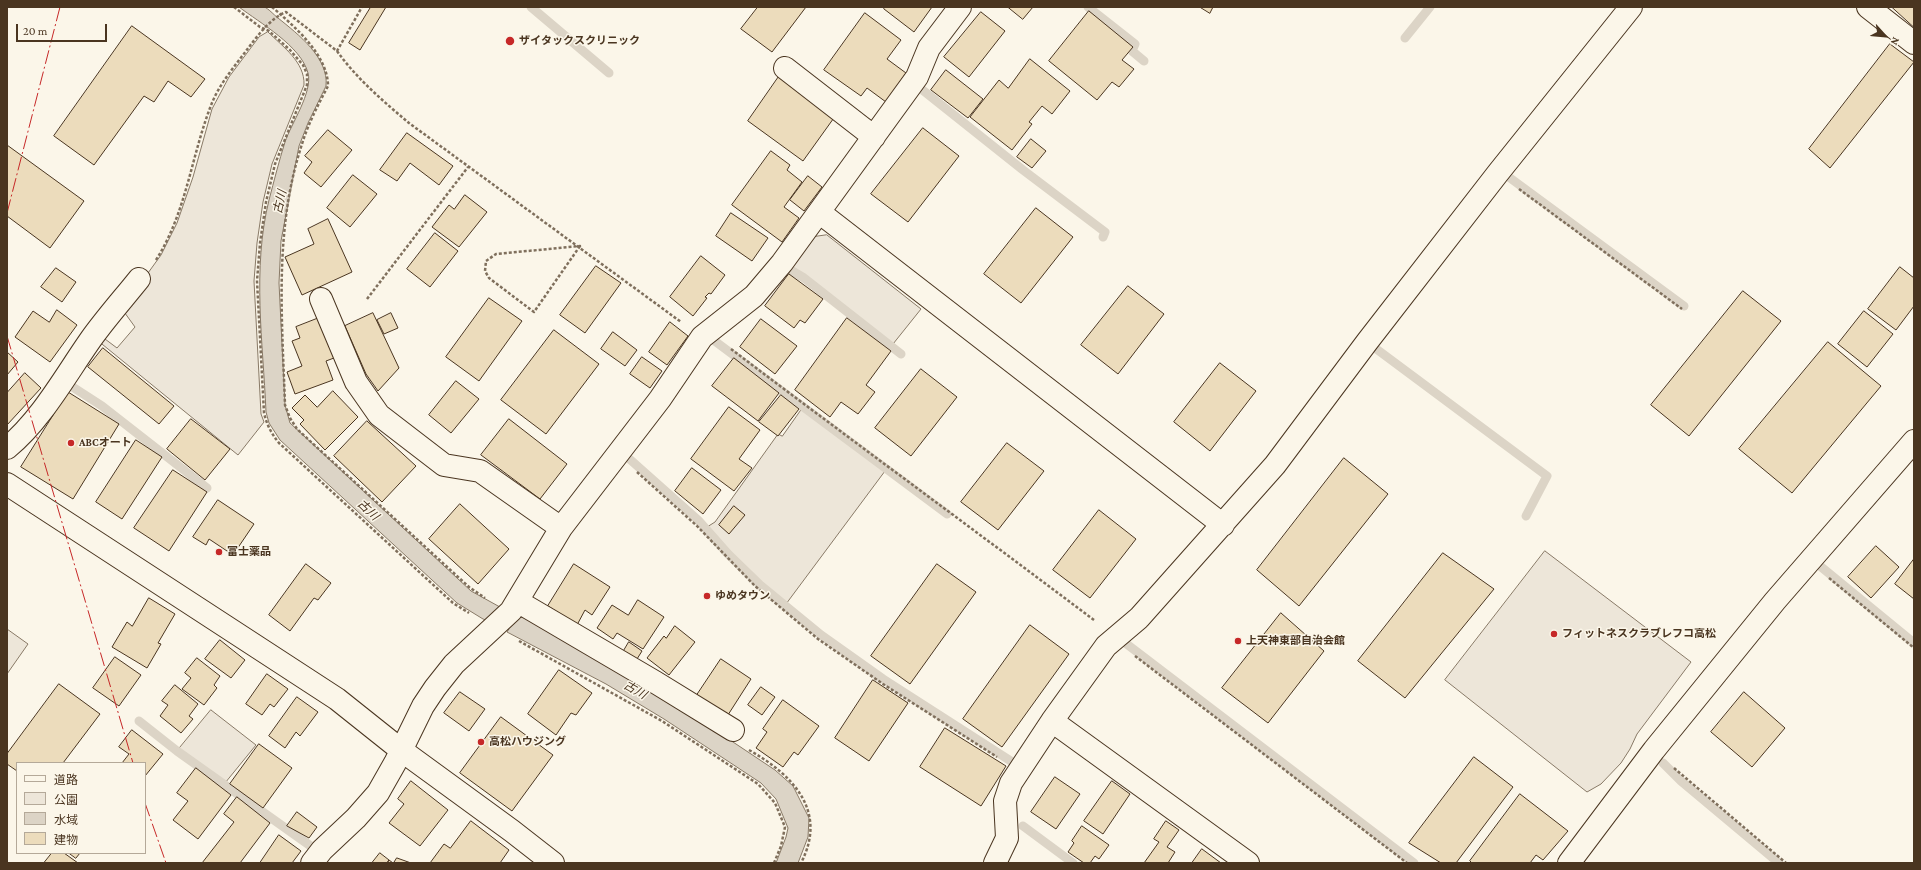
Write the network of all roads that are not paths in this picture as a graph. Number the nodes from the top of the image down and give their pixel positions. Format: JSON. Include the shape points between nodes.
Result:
{"nodes":[{"id":1,"x":960,"y":7,"type":"edge"},
{"id":2,"x":1632,"y":7,"type":"edge"},
{"id":3,"x":1868,"y":7,"type":"edge"},
{"id":4,"x":1914,"y":43,"type":"edge"},
{"id":5,"x":785,"y":68,"type":"dead end"},
{"id":6,"x":874,"y":137,"type":"junction"},
{"id":7,"x":819,"y":212,"type":"junction"},
{"id":8,"x":139,"y":279,"type":"road end"},
{"id":9,"x":321,"y":298,"type":"dead end"},
{"id":10,"x":1914,"y":442,"type":"edge"},
{"id":11,"x":7,"y":448,"type":"edge"},
{"id":12,"x":7,"y":484,"type":"edge"},
{"id":13,"x":1222,"y":524,"type":"junction"},
{"id":14,"x":561,"y":528,"type":"junction"},
{"id":15,"x":514,"y":606,"type":"junction"},
{"id":16,"x":1052,"y":722,"type":"junction"},
{"id":17,"x":733,"y":730,"type":"road end"},
{"id":18,"x":401,"y":750,"type":"junction"},
{"id":19,"x":312,"y":863,"type":"edge"},
{"id":20,"x":553,"y":863,"type":"edge"},
{"id":21,"x":995,"y":863,"type":"edge"},
{"id":22,"x":1248,"y":863,"type":"edge"},
{"id":23,"x":1569,"y":863,"type":"edge"}],
"edges":[{"from":1,"to":6,"type":"street","via":[[929,48],[917,77]]},
{"from":2,"to":13,"type":"street","via":[[1498,173],[1275,465]]},
{"from":3,"to":4,"type":"street"},
{"from":5,"to":6,"type":"street"},
{"from":6,"to":7,"type":"street"},
{"from":7,"to":13,"type":"street"},
{"from":7,"to":14,"type":"street","via":[[754,296],[702,337],[660,399]]},
{"from":8,"to":11,"type":"street","via":[[92,337],[36,417]]},
{"from":9,"to":14,"type":"street","via":[[356,382],[379,415],[444,465],[480,471]]},
{"from":10,"to":23,"type":"street","via":[[1809,560],[1654,750]]},
{"from":12,"to":18,"type":"street","via":[[337,699]]},
{"from":13,"to":16,"type":"street","via":[[1140,618],[1106,646]]},
{"from":14,"to":15,"type":"street"},
{"from":15,"to":17,"type":"street","via":[[656,682]]},
{"from":15,"to":18,"type":"street","via":[[454,664],[435,688]]},
{"from":16,"to":21,"type":"street","via":[[1011,783],[1005,801],[1007,838]]},
{"from":16,"to":22,"type":"street"},
{"from":18,"to":19,"type":"street","via":[[378,793]]},
{"from":18,"to":20,"type":"street"}]}
